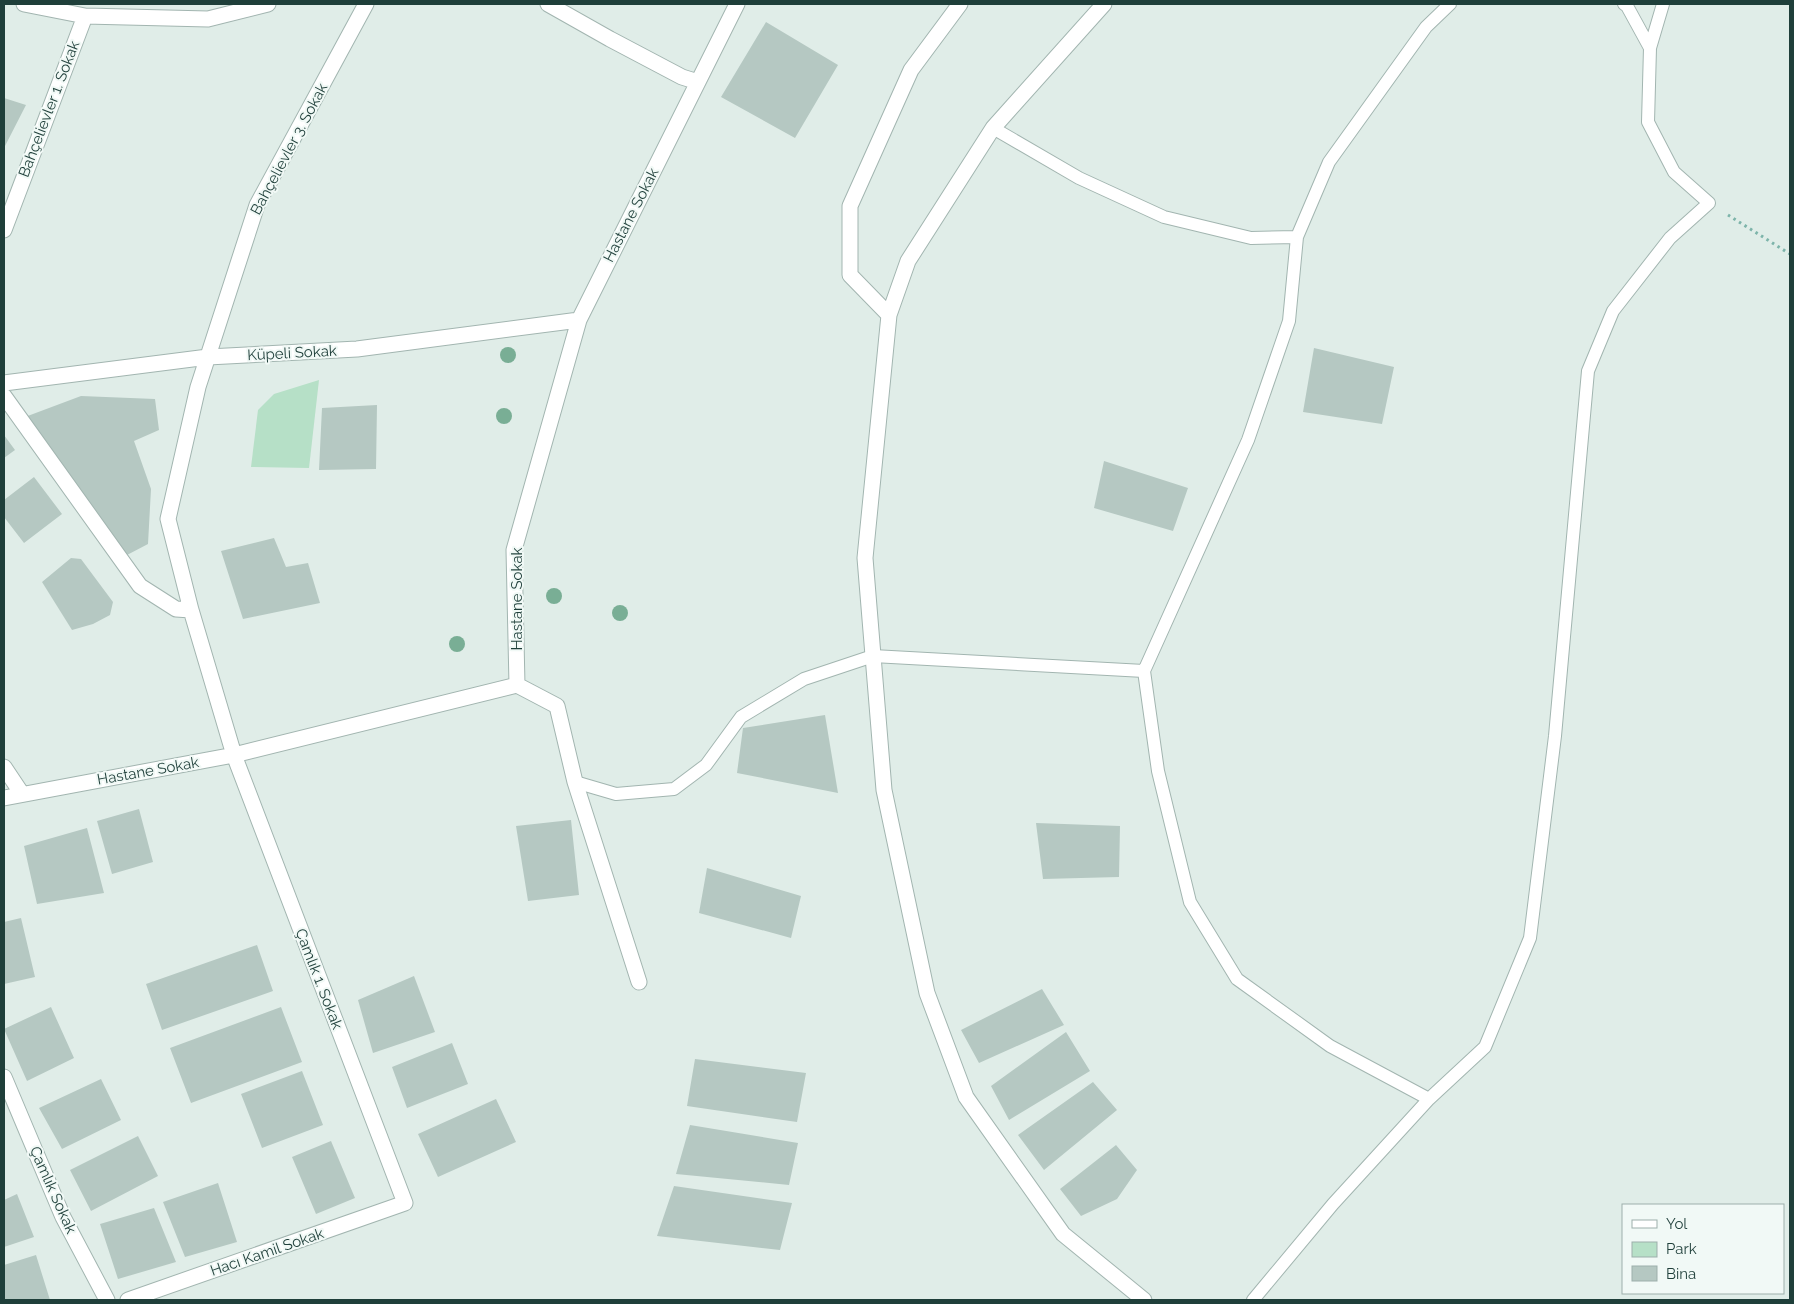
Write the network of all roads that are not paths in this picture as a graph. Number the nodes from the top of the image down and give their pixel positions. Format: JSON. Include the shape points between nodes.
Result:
{"nodes":[{"id":1,"x":24,"y":4,"type":"edge"},
{"id":2,"x":268,"y":4,"type":"edge"},
{"id":3,"x":366,"y":4,"type":"edge"},
{"id":4,"x":548,"y":4,"type":"edge"},
{"id":5,"x":737,"y":4,"type":"edge"},
{"id":6,"x":960,"y":4,"type":"edge"},
{"id":7,"x":1104,"y":4,"type":"edge"},
{"id":8,"x":1450,"y":4,"type":"edge"},
{"id":9,"x":1624,"y":4,"type":"edge"},
{"id":10,"x":1663,"y":4,"type":"edge"},
{"id":11,"x":85,"y":16,"type":"junction"},
{"id":12,"x":1650,"y":48,"type":"junction"},
{"id":13,"x":698,"y":82,"type":"junction"},
{"id":14,"x":993,"y":128,"type":"junction"},
{"id":15,"x":4,"y":230,"type":"edge"},
{"id":16,"x":1297,"y":237,"type":"junction"},
{"id":17,"x":889,"y":315,"type":"junction"},
{"id":18,"x":580,"y":320,"type":"junction"},
{"id":19,"x":208,"y":357,"type":"junction"},
{"id":20,"x":4,"y":383,"type":"edge"},
{"id":21,"x":4,"y":396,"type":"edge"},
{"id":22,"x":191,"y":610,"type":"junction"},
{"id":23,"x":872,"y":656,"type":"junction"},
{"id":24,"x":1144,"y":671,"type":"junction"},
{"id":25,"x":517,"y":684,"type":"junction"},
{"id":26,"x":234,"y":755,"type":"junction"},
{"id":27,"x":4,"y":767,"type":"edge"},
{"id":28,"x":575,"y":782,"type":"junction"},
{"id":29,"x":22,"y":794,"type":"junction"},
{"id":30,"x":4,"y":798,"type":"edge"},
{"id":31,"x":640,"y":982,"type":"dead end"},
{"id":32,"x":4,"y":1077,"type":"edge"},
{"id":33,"x":1429,"y":1099,"type":"junction"},
{"id":34,"x":405,"y":1203,"type":"joint"},
{"id":35,"x":107,"y":1300,"type":"edge"},
{"id":36,"x":128,"y":1300,"type":"edge"},
{"id":37,"x":1144,"y":1300,"type":"edge"},
{"id":38,"x":1253,"y":1300,"type":"edge"}],
"edges":[{"from":1,"to":11,"type":"street"},
{"from":2,"to":11,"type":"street","via":[[208,19]]},
{"from":3,"to":19,"type":"street","name":"Bahçelievler 3. Sokak","via":[[257,205]]},
{"from":4,"to":13,"type":"street","via":[[682,77]]},
{"from":5,"to":13,"type":"street","name":"Hastane Sokak"},
{"from":6,"to":17,"type":"street","via":[[911,70],[850,206],[850,275]]},
{"from":7,"to":14,"type":"street"},
{"from":8,"to":16,"type":"lane","via":[[1426,27],[1329,162]]},
{"from":9,"to":12,"type":"lane"},
{"from":10,"to":12,"type":"lane"},
{"from":11,"to":15,"type":"street","name":"Bahçelievler 1. Sokak"},
{"from":12,"to":33,"type":"lane","via":[[1648,122],[1674,172],[1708,203],[1670,238],[1613,311],[1588,371],[1555,736],[1530,938],[1485,1047]]},
{"from":13,"to":18,"type":"street","name":"Hastane Sokak"},
{"from":14,"to":16,"type":"lane","via":[[1079,178],[1164,217],[1251,238]]},
{"from":14,"to":17,"type":"street","via":[[908,260]]},
{"from":16,"to":24,"type":"lane","via":[[1289,321],[1248,440]]},
{"from":17,"to":23,"type":"street","via":[[865,558]]},
{"from":18,"to":19,"type":"street","name":"Küpeli Sokak","via":[[357,349]]},
{"from":18,"to":25,"type":"street","name":"Hastane Sokak","via":[[514,550]]},
{"from":19,"to":20,"type":"street","name":"Küpeli Sokak"},
{"from":19,"to":22,"type":"street","name":"Bahçelievler 3. Sokak","via":[[198,387],[168,519]]},
{"from":21,"to":22,"type":"street","via":[[140,586],[176,610]]},
{"from":22,"to":26,"type":"street","name":"Çamlık 1. Sokak"},
{"from":23,"to":24,"type":"lane"},
{"from":23,"to":28,"type":"lane","via":[[804,679],[741,716],[706,765],[674,789],[616,794]]},
{"from":23,"to":37,"type":"street","via":[[886,800],[927,993],[966,1097],[1063,1234]]},
{"from":24,"to":33,"type":"lane","via":[[1158,771],[1190,902],[1237,979],[1330,1046]]},
{"from":25,"to":26,"type":"street","name":"Hastane Sokak"},
{"from":25,"to":28,"type":"street","via":[[557,706]]},
{"from":26,"to":29,"type":"street","name":"Hastane Sokak"},
{"from":26,"to":34,"type":"street","name":"Çamlık 1. Sokak"},
{"from":27,"to":29,"type":"street"},
{"from":28,"to":31,"type":"street"},
{"from":29,"to":30,"type":"street","name":"Hastane Sokak"},
{"from":32,"to":35,"type":"street","name":"Çamlık Sokak","via":[[63,1217]]},
{"from":33,"to":38,"type":"lane","via":[[1333,1204]]},
{"from":34,"to":36,"type":"street","name":"Hacı Kamil Sokak"}]}
